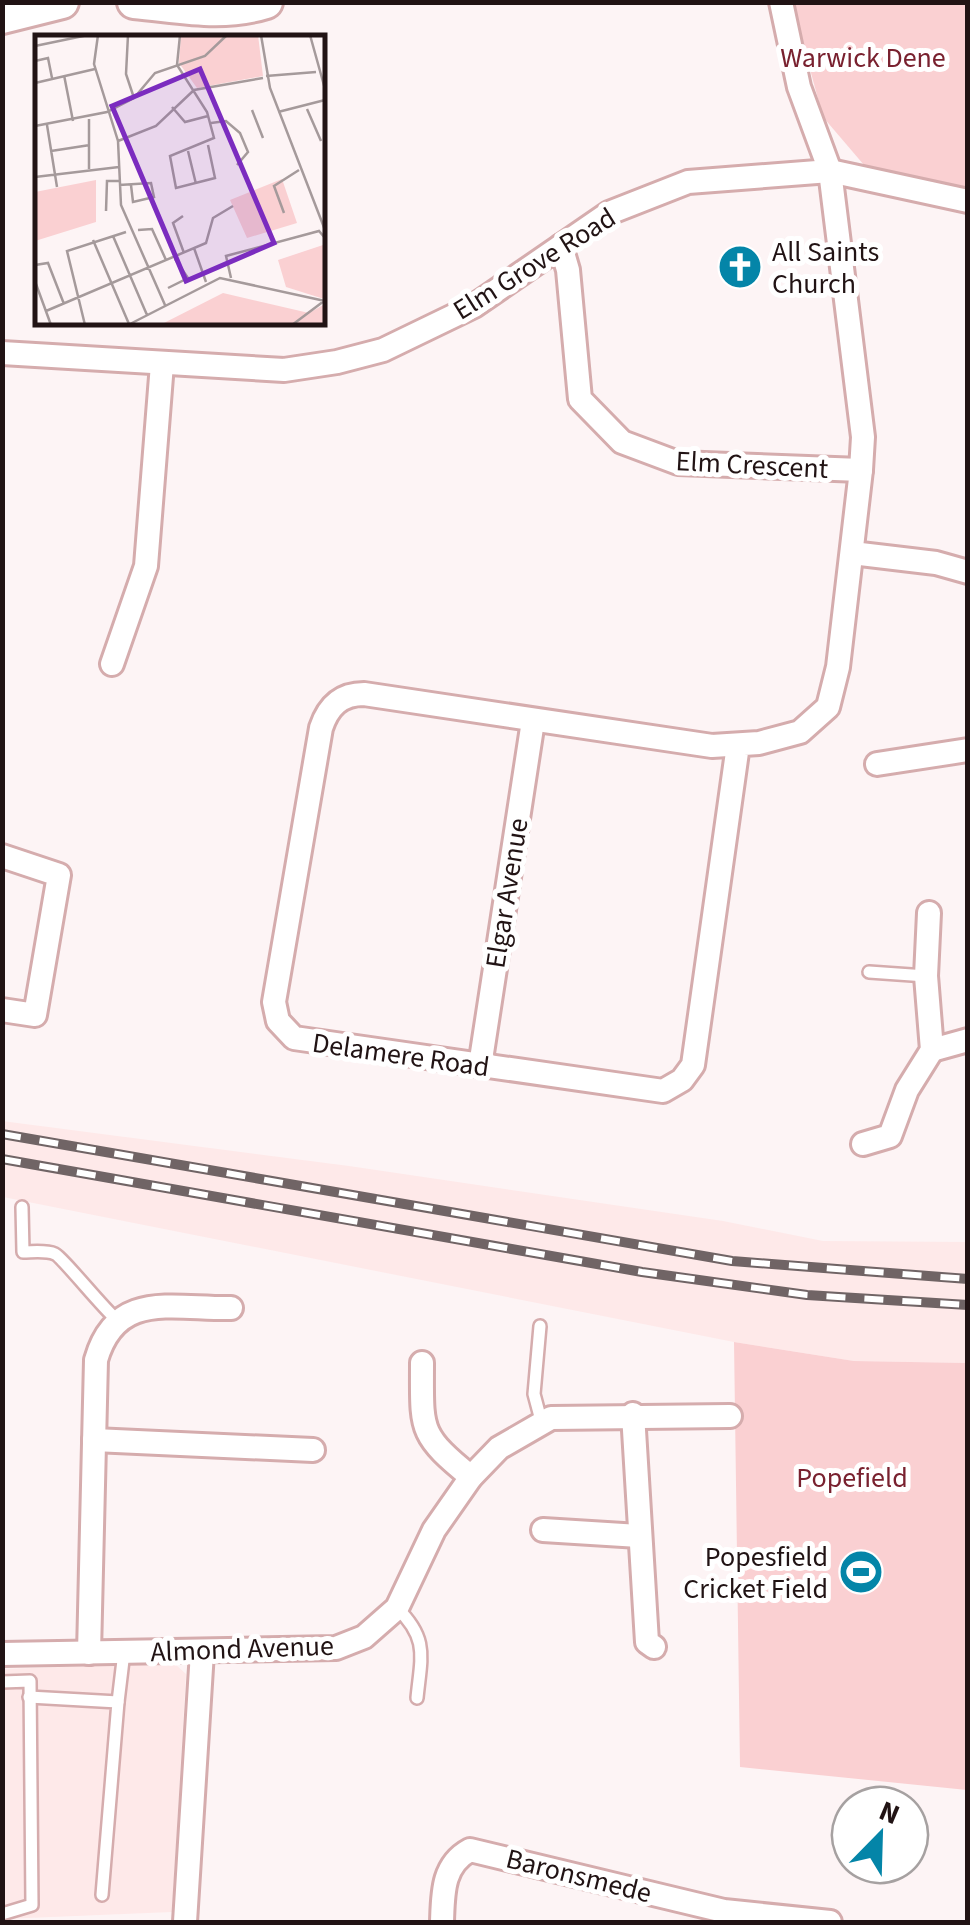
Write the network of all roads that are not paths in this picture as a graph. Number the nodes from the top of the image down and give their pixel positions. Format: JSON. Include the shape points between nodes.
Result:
{"nodes":[{"id":1,"x":62,"y":2,"type":"edge"},
{"id":2,"x":134,"y":2,"type":"edge"},
{"id":3,"x":781,"y":2,"type":"edge"},
{"id":4,"x":250,"y":5,"type":"edge"},
{"id":5,"x":2,"y":16,"type":"edge"},
{"id":6,"x":830,"y":171,"type":"junction"},
{"id":7,"x":968,"y":201,"type":"edge"},
{"id":8,"x":561,"y":246,"type":"junction"},
{"id":9,"x":2,"y":353,"type":"edge"},
{"id":10,"x":162,"y":364,"type":"junction"},
{"id":11,"x":861,"y":470,"type":"junction"},
{"id":12,"x":852,"y":554,"type":"junction"},
{"id":13,"x":968,"y":572,"type":"edge"},
{"id":14,"x":112,"y":664,"type":"dead end"},
{"id":15,"x":533,"y":721,"type":"junction"},
{"id":16,"x":738,"y":745,"type":"junction"},
{"id":17,"x":968,"y":750,"type":"edge"},
{"id":18,"x":877,"y":764,"type":"dead end"},
{"id":19,"x":2,"y":856,"type":"edge"},
{"id":20,"x":929,"y":912,"type":"dead end"},
{"id":21,"x":869,"y":972,"type":"dead end"},
{"id":22,"x":926,"y":976,"type":"junction"},
{"id":23,"x":2,"y":1010,"type":"edge"},
{"id":24,"x":968,"y":1040,"type":"edge"},
{"id":25,"x":932,"y":1050,"type":"junction"},
{"id":26,"x":480,"y":1066,"type":"junction"},
{"id":27,"x":863,"y":1144,"type":"dead end"},
{"id":28,"x":22,"y":1207,"type":"dead end"},
{"id":29,"x":226,"y":1302,"type":"dead end"},
{"id":30,"x":116,"y":1319,"type":"junction"},
{"id":31,"x":540,"y":1326,"type":"dead end"},
{"id":32,"x":422,"y":1363,"type":"dead end"},
{"id":33,"x":633,"y":1414,"type":"junction"},
{"id":34,"x":730,"y":1416,"type":"dead end"},
{"id":35,"x":542,"y":1424,"type":"junction"},
{"id":36,"x":94,"y":1440,"type":"junction"},
{"id":37,"x":314,"y":1450,"type":"dead end"},
{"id":38,"x":471,"y":1477,"type":"junction"},
{"id":39,"x":543,"y":1530,"type":"dead end"},
{"id":40,"x":639,"y":1536,"type":"junction"},
{"id":41,"x":397,"y":1608,"type":"junction"},
{"id":42,"x":654,"y":1647,"type":"dead end"},
{"id":43,"x":124,"y":1652,"type":"junction"},
{"id":44,"x":202,"y":1652,"type":"junction"},
{"id":45,"x":2,"y":1654,"type":"edge"},
{"id":46,"x":31,"y":1654,"type":"junction"},
{"id":47,"x":89,"y":1654,"type":"junction"},
{"id":48,"x":30,"y":1681,"type":"junction"},
{"id":49,"x":2,"y":1682,"type":"edge"},
{"id":50,"x":29,"y":1697,"type":"junction"},
{"id":51,"x":417,"y":1698,"type":"dead end"},
{"id":52,"x":118,"y":1702,"type":"junction"},
{"id":53,"x":102,"y":1895,"type":"dead end"},
{"id":54,"x":2,"y":1914,"type":"edge"},
{"id":55,"x":184,"y":1922,"type":"edge"},
{"id":56,"x":442,"y":1922,"type":"edge"},
{"id":57,"x":830,"y":1922,"type":"edge"}],
"edges":[{"from":1,"to":5,"type":"street"},
{"from":2,"to":4,"type":"street"},
{"from":3,"to":6,"type":"street","via":[[799,87]]},
{"from":6,"to":7,"type":"street","name":"Elm Grove Road"},
{"from":6,"to":8,"type":"street","name":"Elm Grove Road","via":[[688,182],[609,212]]},
{"from":6,"to":11,"type":"street","name":"Delamere Road","via":[[863,437]]},
{"from":8,"to":10,"type":"street","name":"Elm Grove Road","via":[[474,306],[383,350],[284,370]]},
{"from":8,"to":11,"type":"street","name":"Elm Crescent","via":[[580,398],[622,442],[678,464]]},
{"from":9,"to":10,"type":"street","name":"Elm Grove Road"},
{"from":10,"to":14,"type":"street","via":[[146,566]]},
{"from":11,"to":12,"type":"street","name":"Delamere Road"},
{"from":12,"to":13,"type":"street"},
{"from":12,"to":16,"type":"street","name":"Delamere Road","via":[[828,707],[800,732]]},
{"from":15,"to":16,"type":"street","name":"Delamere Road"},
{"from":15,"to":26,"type":"street","name":"Elgar Avenue"},
{"from":15,"to":26,"type":"street","name":"Delamere Road","via":[[364,694],[327,710],[274,1002],[278,1021],[294,1038]]},
{"from":16,"to":26,"type":"street","name":"Delamere Road","via":[[693,1065],[682,1080],[663,1091]]},
{"from":17,"to":18,"type":"street"},
{"from":19,"to":23,"type":"street","via":[[59,875],[35,1015]]},
{"from":20,"to":22,"type":"street"},
{"from":21,"to":22,"type":"lane"},
{"from":22,"to":25,"type":"street"},
{"from":24,"to":25,"type":"street"},
{"from":25,"to":27,"type":"street","via":[[890,1136]]},
{"from":28,"to":30,"type":"lane","via":[[23,1252],[51,1251],[64,1259]]},
{"from":29,"to":30,"type":"street","via":[[171,1299]]},
{"from":30,"to":36,"type":"street","via":[[96,1360]]},
{"from":31,"to":35,"type":"lane","via":[[534,1394]]},
{"from":32,"to":38,"type":"street","via":[[422,1424],[434,1447]]},
{"from":33,"to":34,"type":"street","name":"Almond Avenue"},
{"from":33,"to":35,"type":"street","name":"Almond Avenue"},
{"from":33,"to":40,"type":"street"},
{"from":35,"to":38,"type":"street","name":"Almond Avenue","via":[[499,1448]]},
{"from":36,"to":37,"type":"street"},
{"from":36,"to":47,"type":"street"},
{"from":38,"to":41,"type":"street","name":"Almond Avenue","via":[[434,1530]]},
{"from":39,"to":40,"type":"street"},
{"from":40,"to":42,"type":"street","via":[[647,1642]]},
{"from":41,"to":44,"type":"street","name":"Almond Avenue","via":[[364,1637],[336,1648]]},
{"from":41,"to":51,"type":"lane","via":[[417,1627],[422,1646]]},
{"from":43,"to":44,"type":"street","name":"Almond Avenue"},
{"from":43,"to":47,"type":"street","name":"Almond Avenue"},
{"from":43,"to":52,"type":"lane"},
{"from":44,"to":55,"type":"street"},
{"from":45,"to":46,"type":"street","name":"Almond Avenue"},
{"from":46,"to":47,"type":"street","name":"Almond Avenue"},
{"from":46,"to":48,"type":"lane"},
{"from":48,"to":49,"type":"lane"},
{"from":48,"to":50,"type":"lane"},
{"from":50,"to":52,"type":"lane"},
{"from":50,"to":54,"type":"lane","via":[[32,1905]]},
{"from":52,"to":53,"type":"lane"},
{"from":56,"to":57,"type":"street","name":"Baronsmede","via":[[448,1870],[470,1850],[724,1911]]}]}
